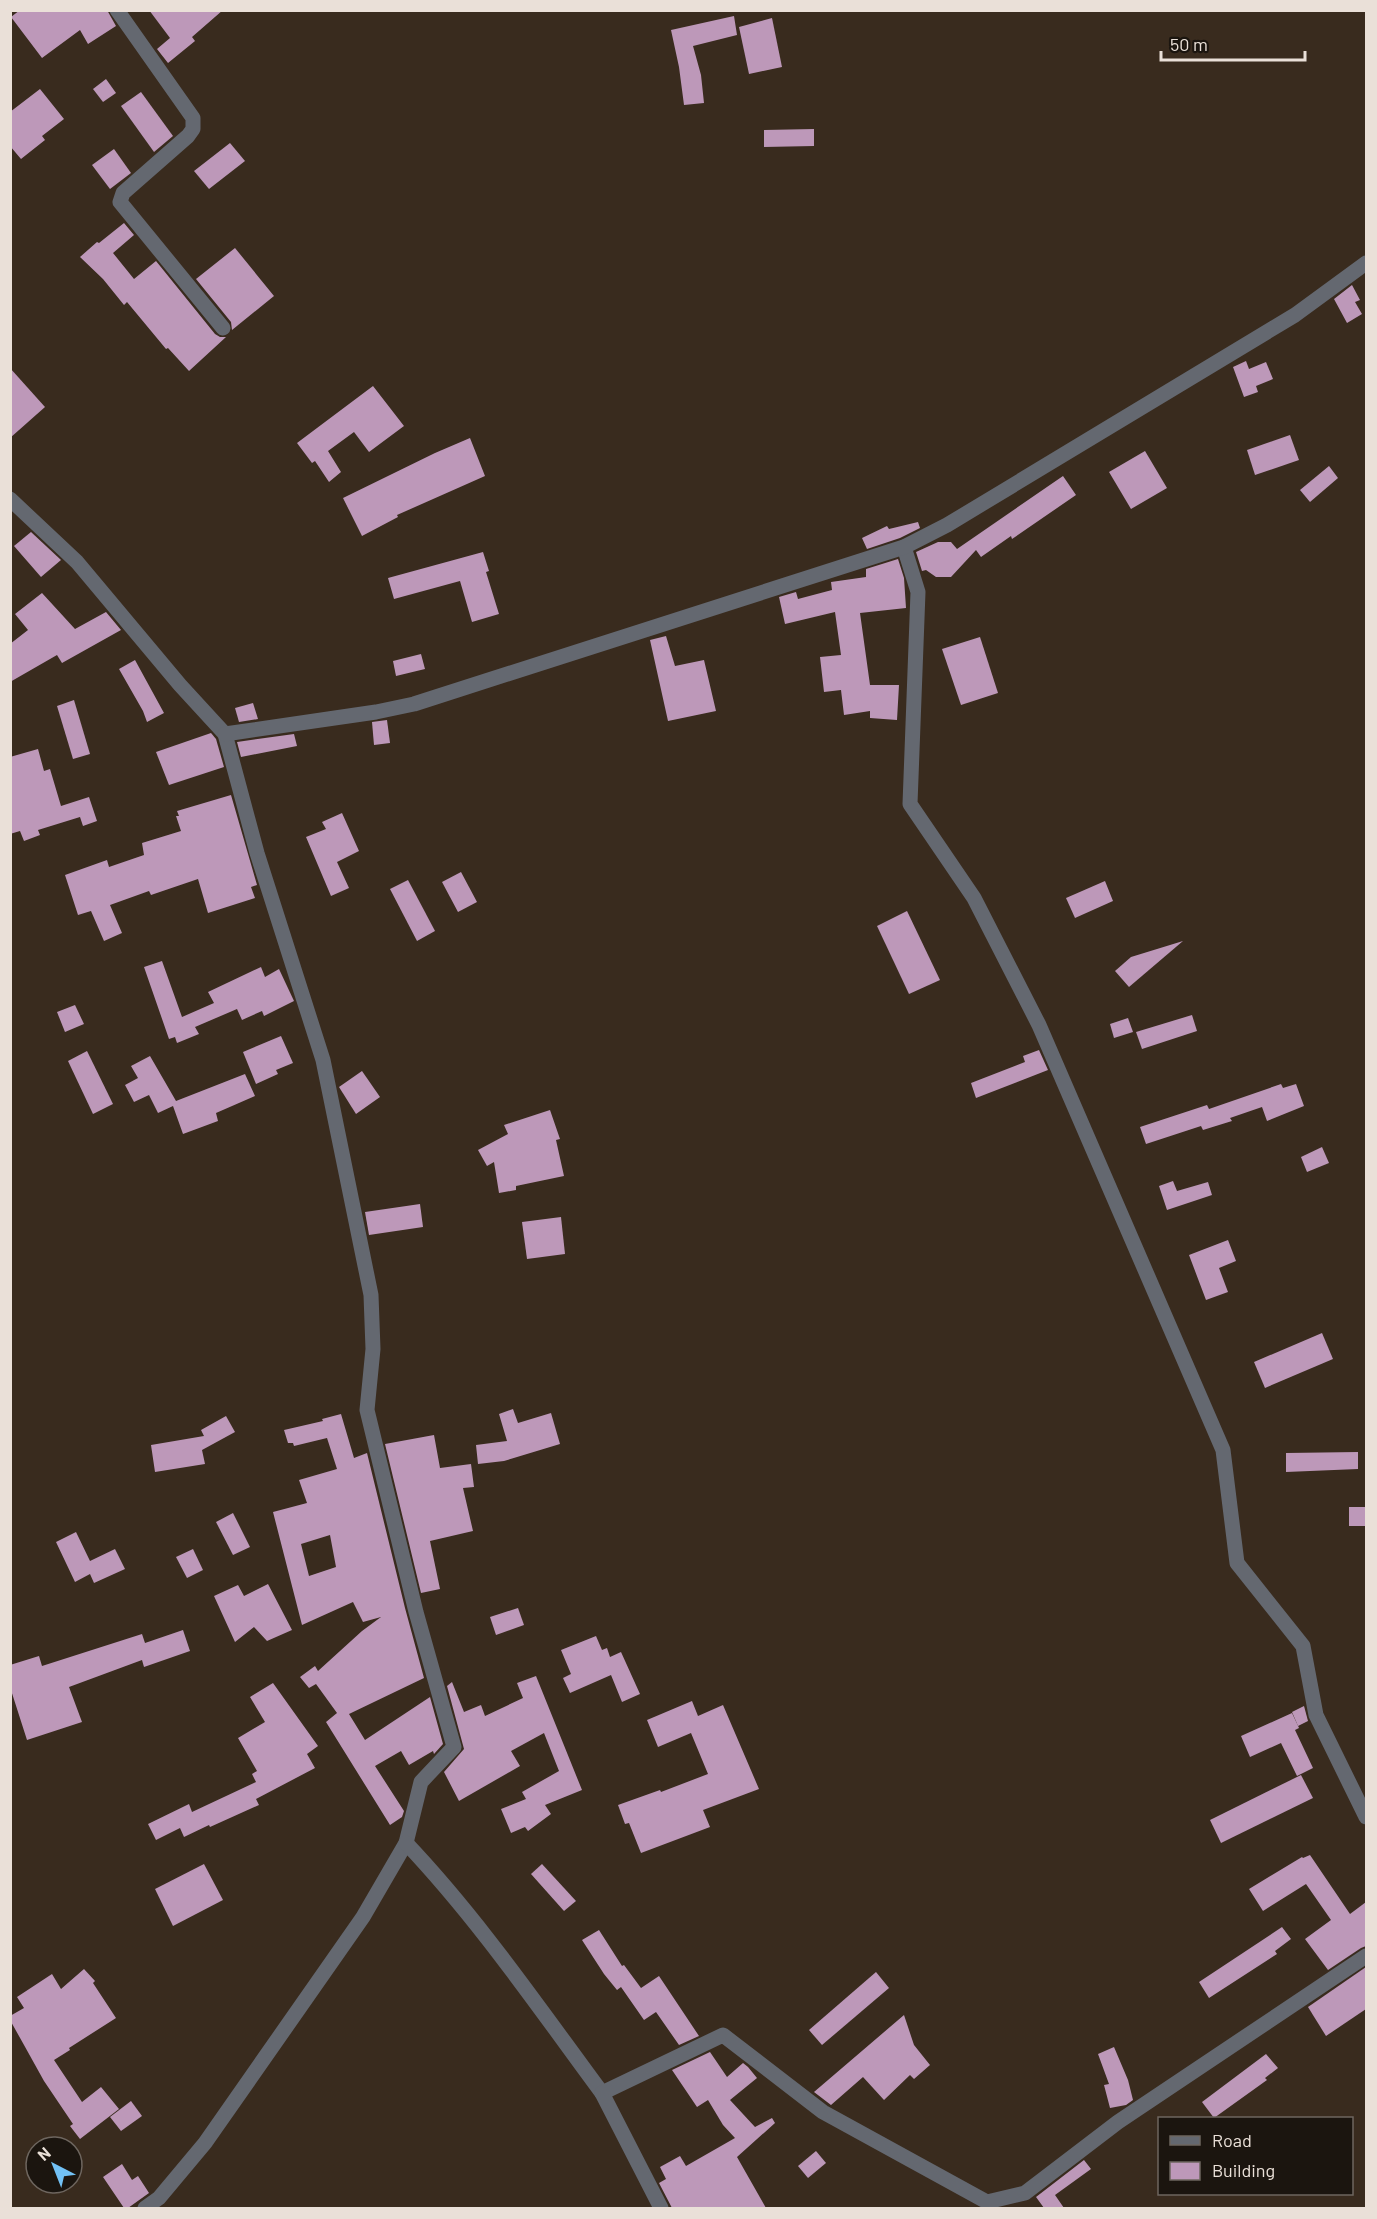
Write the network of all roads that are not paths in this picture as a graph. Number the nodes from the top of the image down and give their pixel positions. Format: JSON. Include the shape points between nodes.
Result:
{"nodes":[{"id":1,"x":117,"y":10,"type":"edge"},
{"id":2,"x":1366,"y":263,"type":"edge"},
{"id":3,"x":223,"y":328,"type":"dead end"},
{"id":4,"x":10,"y":499,"type":"edge"},
{"id":5,"x":904,"y":547,"type":"junction"},
{"id":6,"x":225,"y":734,"type":"junction"},
{"id":7,"x":1366,"y":1817,"type":"edge"},
{"id":8,"x":406,"y":1844,"type":"junction"},
{"id":9,"x":1366,"y":1956,"type":"edge"},
{"id":10,"x":602,"y":2093,"type":"junction"},
{"id":11,"x":146,"y":2208,"type":"edge"},
{"id":12,"x":661,"y":2208,"type":"edge"}],
"edges":[{"from":1,"to":3,"type":"street","via":[[193,118],[188,136],[123,192],[120,202]]},
{"from":2,"to":5,"type":"street","via":[[1295,315],[1219,362]]},
{"from":4,"to":6,"type":"street","via":[[77,562]]},
{"from":5,"to":6,"type":"street","via":[[414,704]]},
{"from":5,"to":7,"type":"street","via":[[918,592],[910,804],[974,898],[1039,1025],[1223,1450],[1237,1563],[1303,1646],[1316,1715]]},
{"from":6,"to":8,"type":"street","via":[[256,853],[323,1060],[371,1295],[373,1349],[367,1410],[416,1612],[454,1747],[421,1782]]},
{"from":8,"to":10,"type":"street","via":[[499,1952]]},
{"from":8,"to":11,"type":"street","via":[[363,1917],[205,2143]]},
{"from":9,"to":10,"type":"street","via":[[1118,2122],[1025,2193],[987,2202],[824,2112],[723,2036]]},
{"from":10,"to":12,"type":"street"}]}
